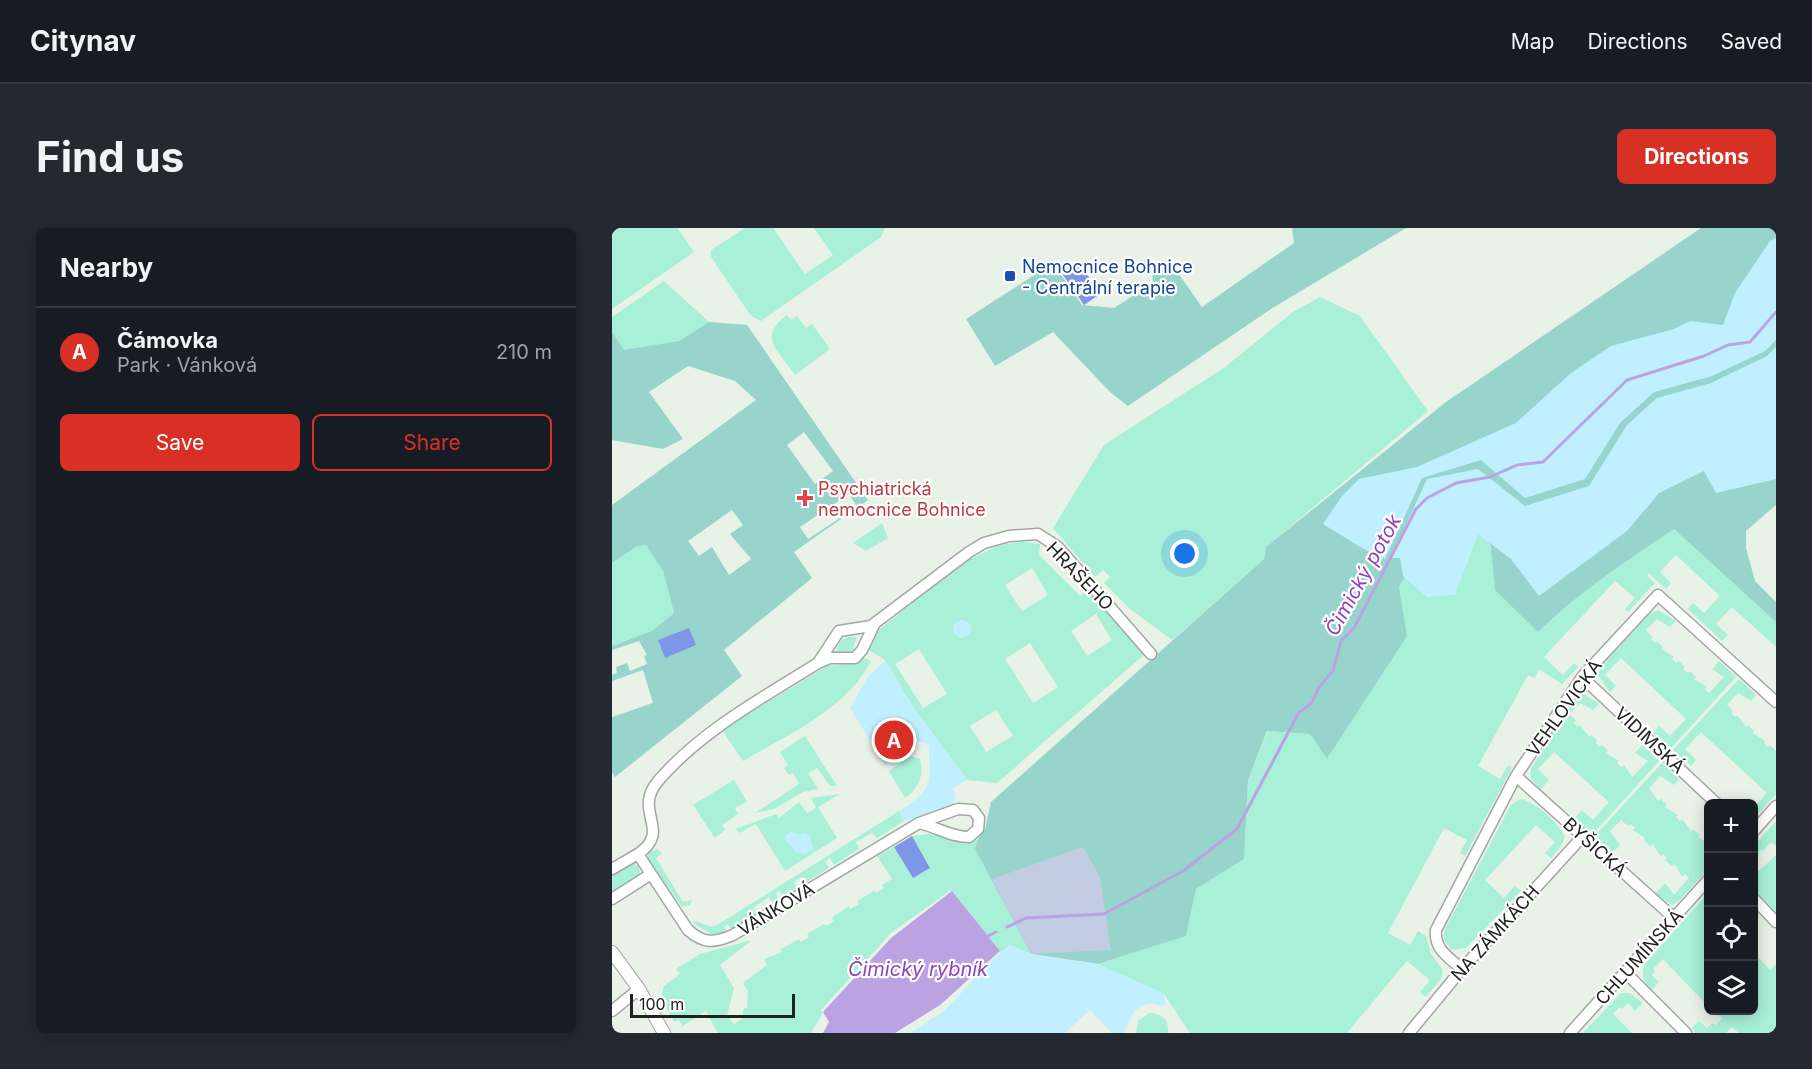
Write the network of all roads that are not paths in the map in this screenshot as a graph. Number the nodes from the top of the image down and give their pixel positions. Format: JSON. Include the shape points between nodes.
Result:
{"nodes":[{"id":1,"x":875,"y":623,"type":"junction"},
{"id":2,"x":1151,"y":654,"type":"dead end"},
{"id":3,"x":818,"y":663,"type":"junction"},
{"id":4,"x":1582,"y":677,"type":"junction"},
{"id":5,"x":1776,"y":702,"type":"edge"},
{"id":6,"x":1516,"y":776,"type":"junction"},
{"id":7,"x":1712,"y":799,"type":"edge"},
{"id":8,"x":1776,"y":806,"type":"edge"},
{"id":9,"x":919,"y":823,"type":"junction"},
{"id":10,"x":1758,"y":826,"type":"edge"},
{"id":11,"x":1583,"y":836,"type":"junction"},
{"id":12,"x":638,"y":854,"type":"junction"},
{"id":13,"x":612,"y":869,"type":"edge"},
{"id":14,"x":651,"y":874,"type":"junction"},
{"id":15,"x":1704,"y":884,"type":"edge"},
{"id":16,"x":612,"y":899,"type":"edge"},
{"id":17,"x":1758,"y":903,"type":"edge"},
{"id":18,"x":1674,"y":918,"type":"junction"},
{"id":19,"x":1776,"y":922,"type":"edge"},
{"id":20,"x":612,"y":952,"type":"edge"},
{"id":21,"x":1462,"y":969,"type":"junction"},
{"id":22,"x":1625,"y":972,"type":"junction"},
{"id":23,"x":639,"y":989,"type":"junction"},
{"id":24,"x":612,"y":1011,"type":"edge"},
{"id":25,"x":664,"y":1033,"type":"edge"},
{"id":26,"x":1409,"y":1033,"type":"edge"},
{"id":27,"x":1570,"y":1033,"type":"edge"},
{"id":28,"x":1686,"y":1033,"type":"edge"}],
"edges":[{"from":1,"to":2,"type":"street","name":"HRAŠEHO","via":[[969,552],[1009,536],[1038,534],[1058,547]]},
{"from":1,"to":3,"type":"street","name":"HRAŠEHO","via":[[839,631]]},
{"from":1,"to":3,"type":"street","name":"HRAŠEHO","via":[[855,657],[830,658]]},
{"from":3,"to":12,"type":"street","name":"HRAŠEHO","via":[[736,714],[658,781],[649,801],[654,833],[651,844]]},
{"from":4,"to":5,"type":"street","name":"VEHLOVICKÁ","via":[[1658,595]]},
{"from":4,"to":6,"type":"street","name":"VEHLOVICKÁ"},
{"from":4,"to":7,"type":"street","name":"VIDIMSKÁ"},
{"from":6,"to":11,"type":"street","name":"BYŠICKÁ"},
{"from":6,"to":21,"type":"street","name":"VEHLOVICKÁ","via":[[1436,930],[1435,941],[1441,951]]},
{"from":8,"to":10,"type":"street"},
{"from":9,"to":9,"type":"street","name":"VÁNKOVÁ","via":[[955,837],[969,837],[978,829],[979,818],[973,810],[958,809]]},
{"from":9,"to":14,"type":"street","name":"VÁNKOVÁ","via":[[720,941],[710,943],[688,930]]},
{"from":11,"to":18,"type":"street","name":"BYŠICKÁ"},
{"from":11,"to":21,"type":"street","name":"NA ZÁMKÁCH"},
{"from":12,"to":13,"type":"street"},
{"from":12,"to":14,"type":"street","name":"VÁNKOVÁ"},
{"from":14,"to":16,"type":"street"},
{"from":15,"to":18,"type":"street","name":"CHLUMÍNSKÁ"},
{"from":17,"to":19,"type":"street"},
{"from":18,"to":22,"type":"street","name":"CHLUMÍNSKÁ"},
{"from":20,"to":23,"type":"street"},
{"from":21,"to":26,"type":"street","name":"NA ZÁMKÁCH"},
{"from":22,"to":27,"type":"street","name":"CHLUMÍNSKÁ"},
{"from":22,"to":28,"type":"street"},
{"from":23,"to":24,"type":"street"},
{"from":23,"to":25,"type":"street"}]}
